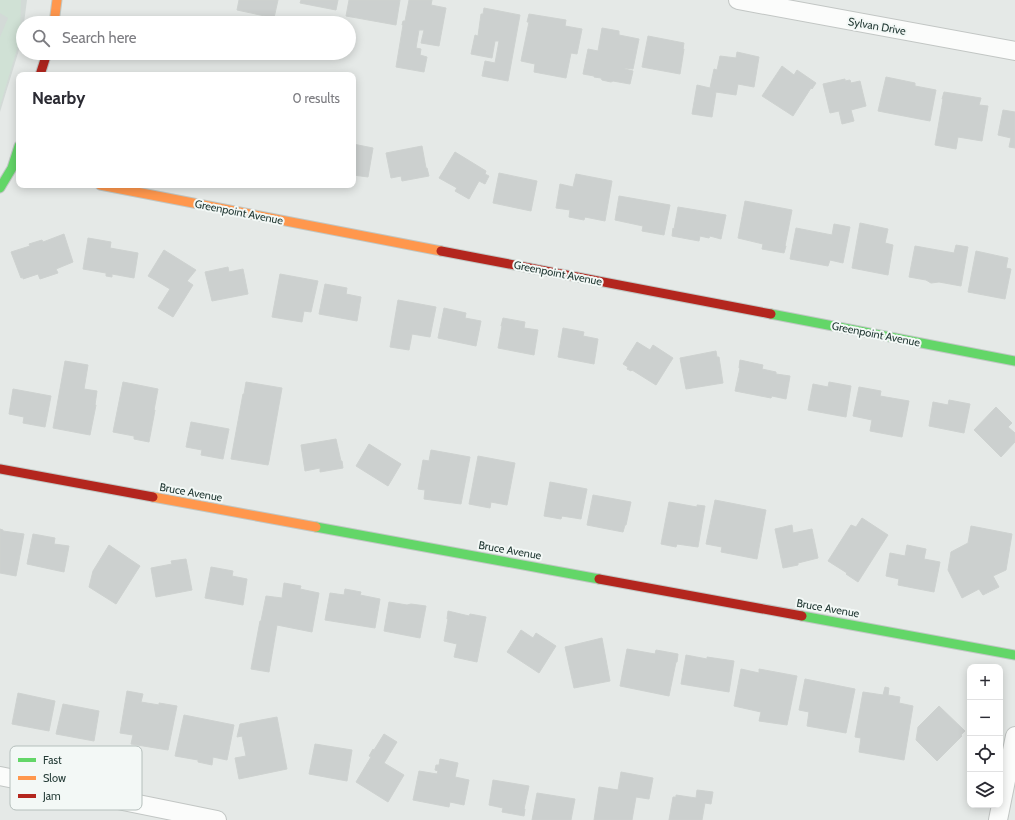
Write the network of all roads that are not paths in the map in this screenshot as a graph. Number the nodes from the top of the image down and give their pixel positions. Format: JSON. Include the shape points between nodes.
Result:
{"nodes":[{"id":1,"x":57,"y":0,"type":"edge"},
{"id":2,"x":738,"y":0,"type":"edge"},
{"id":3,"x":55,"y":16,"type":"edge"},
{"id":4,"x":1015,"y":51,"type":"edge"},
{"id":5,"x":45,"y":60,"type":"edge"},
{"id":6,"x":41,"y":72,"type":"edge"},
{"id":7,"x":16,"y":169,"type":"edge"},
{"id":8,"x":0,"y":188,"type":"edge"},
{"id":9,"x":116,"y":188,"type":"edge"},
{"id":10,"x":1015,"y":361,"type":"edge"},
{"id":11,"x":0,"y":469,"type":"edge"},
{"id":12,"x":1015,"y":655,"type":"edge"},
{"id":13,"x":1015,"y":736,"type":"edge"},
{"id":14,"x":0,"y":776,"type":"edge"},
{"id":15,"x":10,"y":778,"type":"edge"},
{"id":16,"x":142,"y":805,"type":"edge"},
{"id":17,"x":218,"y":820,"type":"edge"},
{"id":18,"x":998,"y":820,"type":"edge"}],
"edges":[{"from":1,"to":3,"type":"street"},
{"from":2,"to":4,"type":"street","name":"Sylvan Drive"},
{"from":5,"to":6,"type":"street"},
{"from":7,"to":8,"type":"street"},
{"from":9,"to":10,"type":"street","name":"Greenpoint Avenue"},
{"from":11,"to":12,"type":"street","name":"Bruce Avenue"},
{"from":13,"to":18,"type":"street"},
{"from":14,"to":15,"type":"street"},
{"from":16,"to":17,"type":"street"}]}
